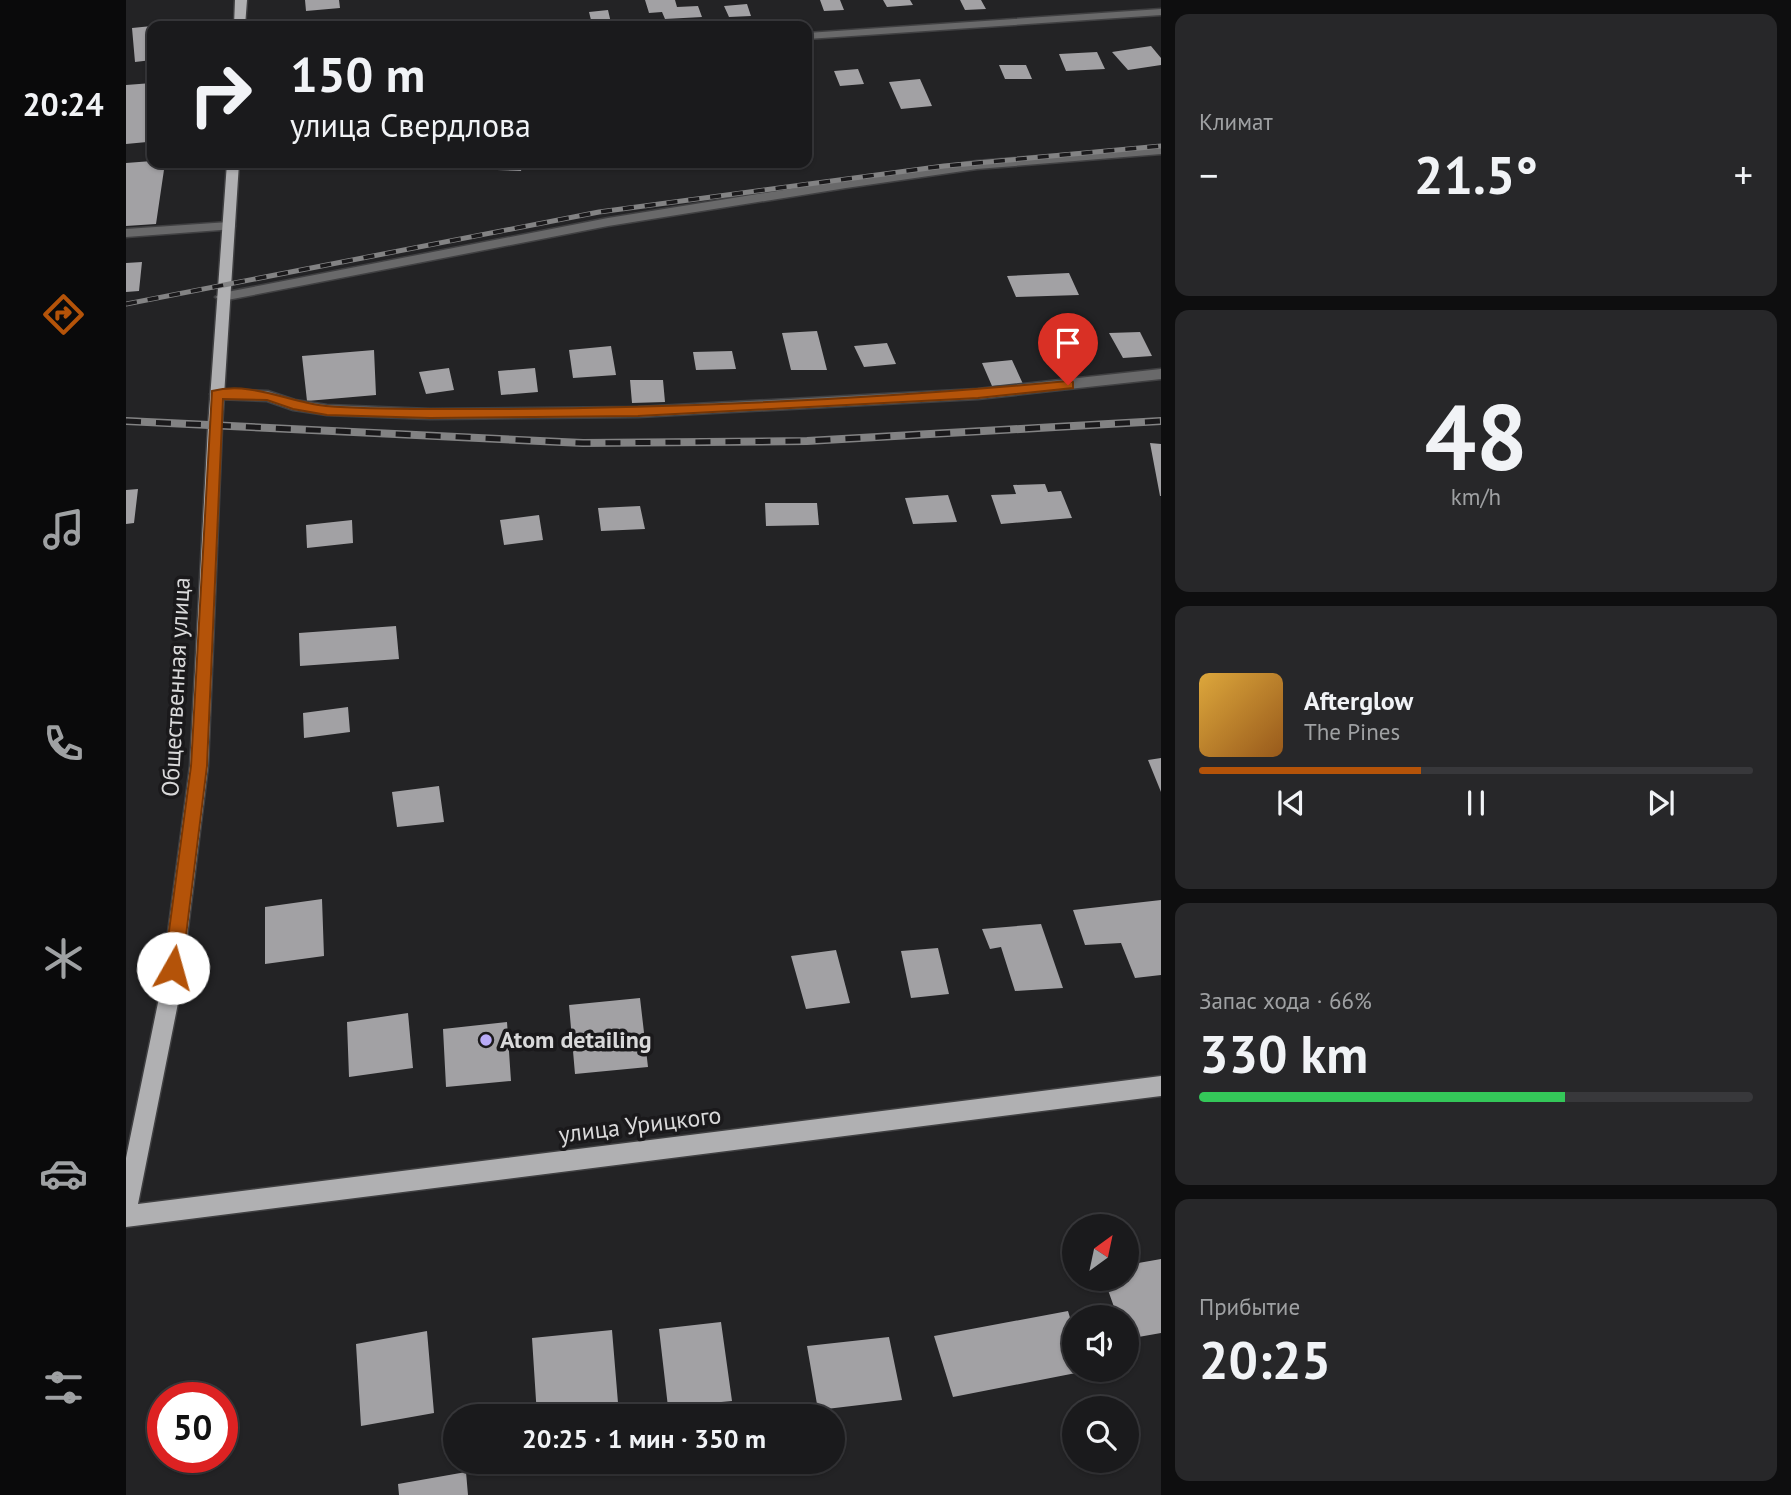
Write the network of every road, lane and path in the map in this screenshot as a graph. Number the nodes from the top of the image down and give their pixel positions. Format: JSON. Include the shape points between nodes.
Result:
{"nodes":[{"id":1,"x":241,"y":0,"type":"edge"},
{"id":2,"x":1161,"y":12,"type":"edge"},
{"id":3,"x":240,"y":21,"type":"edge"},
{"id":4,"x":812,"y":37,"type":"edge"},
{"id":5,"x":1161,"y":150,"type":"edge"},
{"id":6,"x":233,"y":168,"type":"edge"},
{"id":7,"x":229,"y":226,"type":"junction"},
{"id":8,"x":126,"y":233,"type":"edge"},
{"id":9,"x":222,"y":297,"type":"junction"},
{"id":10,"x":1161,"y":374,"type":"edge"},
{"id":11,"x":216,"y":394,"type":"junction"},
{"id":12,"x":1161,"y":1086,"type":"edge"},
{"id":13,"x":126,"y":1210,"type":"edge"},
{"id":14,"x":126,"y":1216,"type":"edge"}],
"edges":[{"from":1,"to":3,"type":"main road"},
{"from":2,"to":4,"type":"street"},
{"from":5,"to":9,"type":"street","via":[[977,165],[846,184],[608,222]]},
{"from":6,"to":7,"type":"main road","name":"Общественная улица"},
{"from":7,"to":8,"type":"street"},
{"from":7,"to":9,"type":"main road","name":"Общественная улица"},
{"from":9,"to":11,"type":"main road","name":"Общественная улица"},
{"from":10,"to":11,"type":"street","via":[[978,394],[638,412],[327,410],[268,396]]},
{"from":11,"to":13,"type":"main road","name":"Общественная улица","via":[[199,766],[170,993]]},
{"from":12,"to":14,"type":"main road","name":"улица Урицкого"}]}
